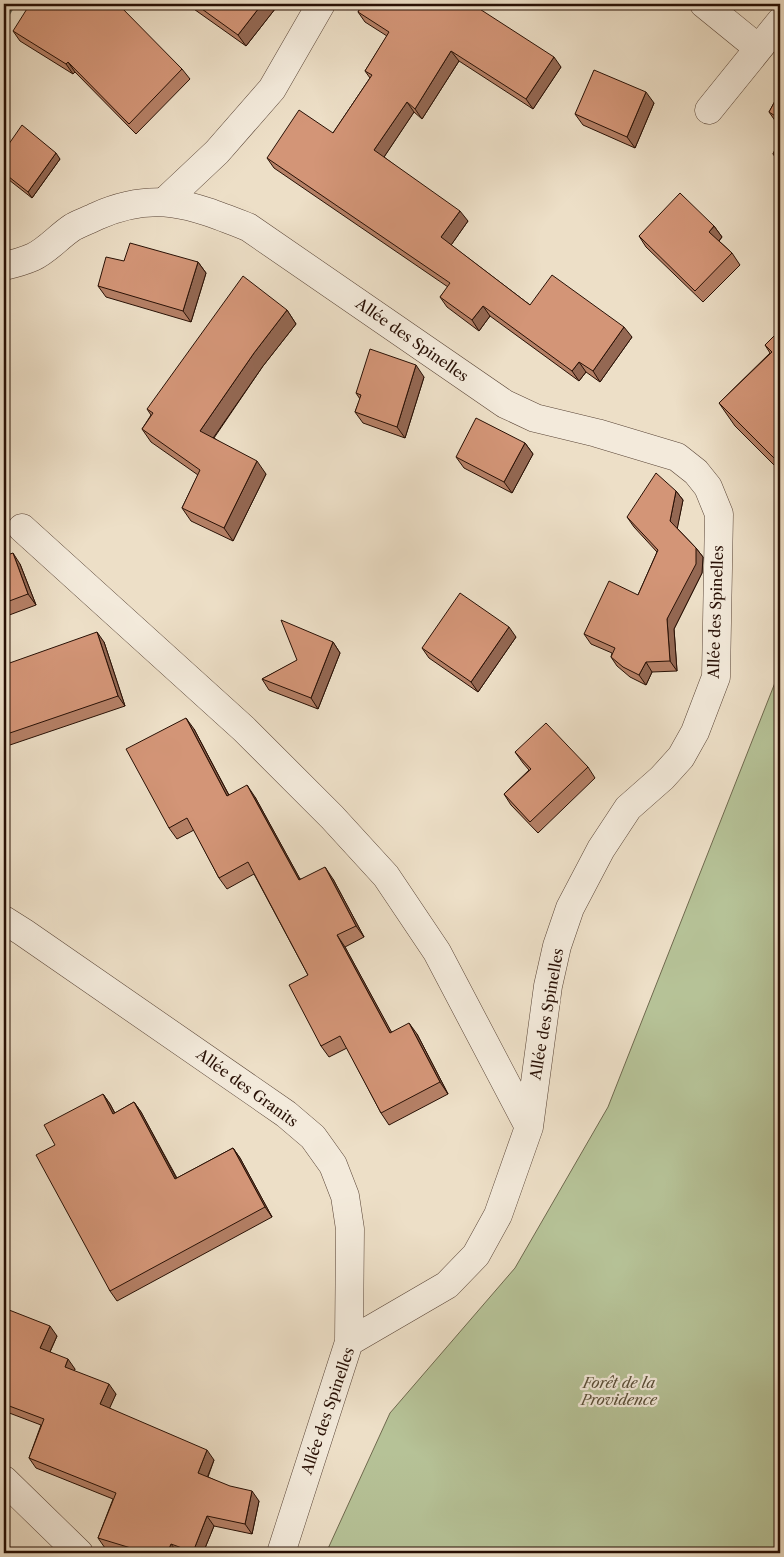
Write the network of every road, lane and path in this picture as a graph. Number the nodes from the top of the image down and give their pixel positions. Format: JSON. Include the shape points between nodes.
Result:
{"nodes":[{"id":1,"x":321,"y":4,"type":"edge"},
{"id":2,"x":704,"y":4,"type":"edge"},
{"id":3,"x":780,"y":22,"type":"edge"},
{"id":4,"x":758,"y":48,"type":"junction"},
{"id":5,"x":709,"y":110,"type":"dead end"},
{"id":6,"x":165,"y":202,"type":"junction"},
{"id":7,"x":4,"y":266,"type":"edge"},
{"id":8,"x":22,"y":528,"type":"dead end"},
{"id":9,"x":4,"y":920,"type":"edge"},
{"id":10,"x":529,"y":1127,"type":"junction"},
{"id":11,"x":350,"y":1342,"type":"junction"},
{"id":12,"x":4,"y":1480,"type":"edge"},
{"id":13,"x":79,"y":1553,"type":"edge"},
{"id":14,"x":281,"y":1553,"type":"edge"}],
"edges":[{"from":1,"to":6,"type":"street","via":[[272,90],[217,152]]},
{"from":2,"to":4,"type":"street"},
{"from":3,"to":4,"type":"street"},
{"from":4,"to":5,"type":"street"},
{"from":6,"to":7,"type":"street","name":"Allée des Spinelles","via":[[115,208],[74,227],[34,257]]},
{"from":6,"to":10,"type":"street","name":"Allée des Spinelles","via":[[187,205],[248,227],[505,404],[535,418],[677,457],[708,487],[719,514],[716,677],[695,732],[681,757],[628,808],[601,849],[570,908],[548,986]]},
{"from":8,"to":10,"type":"street","via":[[244,729],[386,876],[438,952]]},
{"from":9,"to":11,"type":"street","name":"Allée des Granits","via":[[286,1114],[313,1137],[333,1165],[345,1196],[350,1229]]},
{"from":10,"to":11,"type":"street","name":"Allée des Spinelles","via":[[498,1215],[476,1255],[447,1285]]},
{"from":11,"to":14,"type":"street","name":"Allée des Spinelles"},
{"from":12,"to":13,"type":"street"}]}
